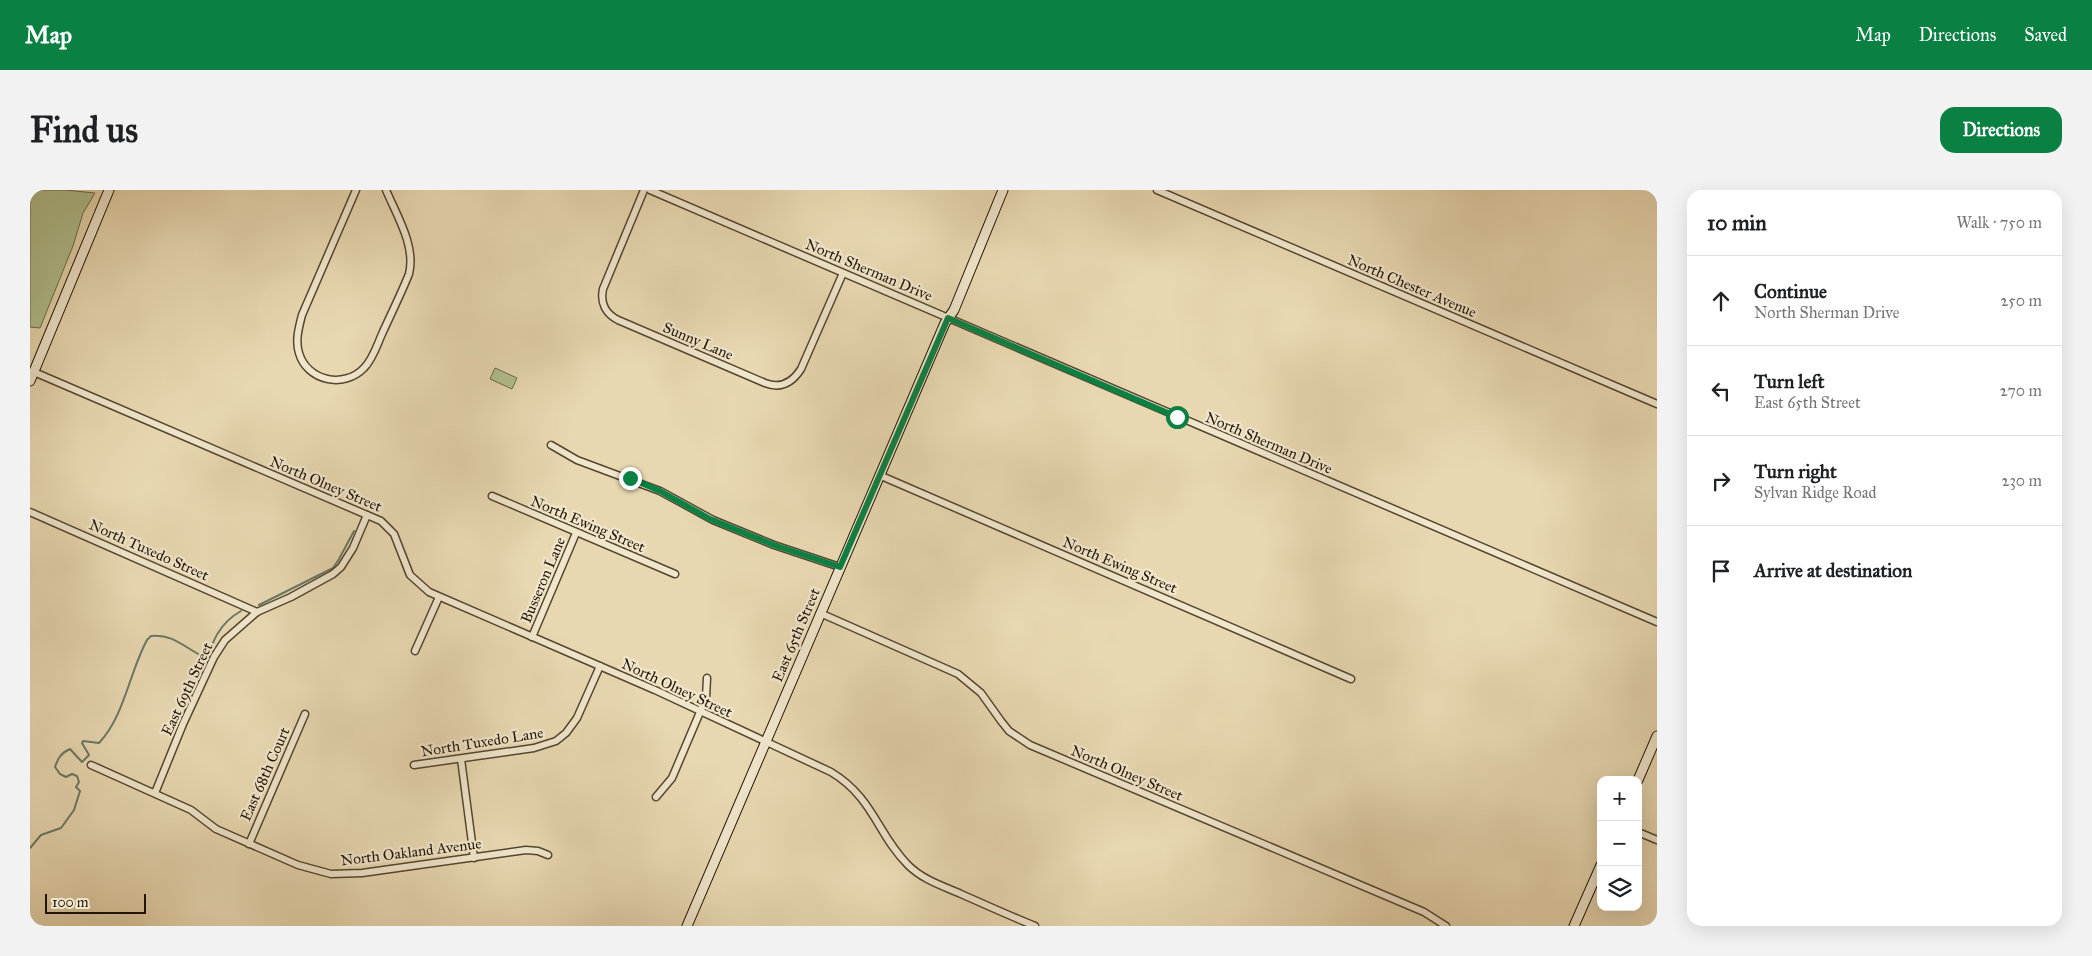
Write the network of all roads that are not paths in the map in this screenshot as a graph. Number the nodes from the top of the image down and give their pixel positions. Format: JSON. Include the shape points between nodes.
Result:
{"nodes":[{"id":1,"x":109,"y":190,"type":"edge"},
{"id":2,"x":356,"y":190,"type":"edge"},
{"id":3,"x":386,"y":190,"type":"edge"},
{"id":4,"x":644,"y":190,"type":"edge"},
{"id":5,"x":650,"y":190,"type":"edge"},
{"id":6,"x":1003,"y":190,"type":"edge"},
{"id":7,"x":1157,"y":190,"type":"edge"},
{"id":8,"x":843,"y":273,"type":"junction"},
{"id":9,"x":948,"y":318,"type":"junction"},
{"id":10,"x":33,"y":370,"type":"edge"},
{"id":11,"x":1657,"y":404,"type":"edge"},
{"id":12,"x":551,"y":445,"type":"dead end"},
{"id":13,"x":879,"y":475,"type":"junction"},
{"id":14,"x":492,"y":496,"type":"dead end"},
{"id":15,"x":30,"y":512,"type":"edge"},
{"id":16,"x":367,"y":515,"type":"junction"},
{"id":17,"x":576,"y":533,"type":"junction"},
{"id":18,"x":840,"y":567,"type":"junction"},
{"id":19,"x":675,"y":574,"type":"dead end"},
{"id":20,"x":439,"y":597,"type":"junction"},
{"id":21,"x":257,"y":612,"type":"junction"},
{"id":22,"x":820,"y":613,"type":"junction"},
{"id":23,"x":1657,"y":622,"type":"edge"},
{"id":24,"x":532,"y":637,"type":"junction"},
{"id":25,"x":415,"y":651,"type":"dead end"},
{"id":26,"x":600,"y":666,"type":"junction"},
{"id":27,"x":708,"y":678,"type":"dead end"},
{"id":28,"x":1351,"y":680,"type":"dead end"},
{"id":29,"x":700,"y":712,"type":"junction"},
{"id":30,"x":305,"y":714,"type":"dead end"},
{"id":31,"x":1657,"y":736,"type":"edge"},
{"id":32,"x":765,"y":742,"type":"junction"},
{"id":33,"x":461,"y":759,"type":"junction"},
{"id":34,"x":91,"y":765,"type":"dead end"},
{"id":35,"x":414,"y":765,"type":"dead end"},
{"id":36,"x":1640,"y":776,"type":"edge"},
{"id":37,"x":155,"y":793,"type":"junction"},
{"id":38,"x":656,"y":797,"type":"dead end"},
{"id":39,"x":1642,"y":834,"type":"edge"},
{"id":40,"x":1657,"y":840,"type":"edge"},
{"id":41,"x":249,"y":844,"type":"junction"},
{"id":42,"x":548,"y":855,"type":"dead end"},
{"id":43,"x":474,"y":858,"type":"junction"},
{"id":44,"x":1601,"y":866,"type":"edge"},
{"id":45,"x":686,"y":926,"type":"edge"},
{"id":46,"x":1035,"y":926,"type":"edge"},
{"id":47,"x":1446,"y":926,"type":"edge"},
{"id":48,"x":1574,"y":926,"type":"edge"}],
"edges":[{"from":1,"to":10,"type":"street"},
{"from":2,"to":3,"type":"street","via":[[302,314],[298,334],[298,350],[305,365],[314,374],[329,380],[342,380],[357,374],[368,363],[410,274],[410,248]]},
{"from":4,"to":8,"type":"street","name":"Sunny Lane","via":[[603,289],[602,301],[606,310],[618,320],[765,383],[780,385],[796,377]]},
{"from":5,"to":8,"type":"street","name":"North Sherman Drive"},
{"from":6,"to":9,"type":"street","name":"East 65th Street"},
{"from":7,"to":11,"type":"street","name":"North Chester Avenue"},
{"from":8,"to":9,"type":"street","name":"North Sherman Drive"},
{"from":9,"to":13,"type":"street","name":"East 65th Street"},
{"from":9,"to":23,"type":"street","name":"North Sherman Drive"},
{"from":10,"to":16,"type":"street","name":"North Olney Street"},
{"from":12,"to":18,"type":"street","via":[[577,460],[660,491],[710,519]]},
{"from":13,"to":18,"type":"street","name":"East 65th Street"},
{"from":13,"to":28,"type":"street","name":"North Ewing Street"},
{"from":14,"to":17,"type":"street","name":"North Ewing Street"},
{"from":15,"to":21,"type":"street","name":"North Tuxedo Street"},
{"from":16,"to":20,"type":"street","name":"North Olney Street","via":[[389,527],[410,575],[421,587]]},
{"from":16,"to":21,"type":"street","name":"East 69th Street","via":[[353,548],[340,568],[326,579]]},
{"from":17,"to":19,"type":"street","name":"North Ewing Street"},
{"from":17,"to":24,"type":"street","name":"Busseron Lane"},
{"from":18,"to":22,"type":"street","name":"East 65th Street"},
{"from":20,"to":24,"type":"street","name":"North Olney Street"},
{"from":20,"to":25,"type":"street"},
{"from":21,"to":37,"type":"street","name":"East 69th Street","via":[[234,630],[214,657]]},
{"from":22,"to":32,"type":"street","name":"East 65th Street"},
{"from":22,"to":47,"type":"street","name":"North Olney Street","via":[[958,674],[981,693],[1009,730],[1030,745],[1416,909]]},
{"from":24,"to":26,"type":"street","name":"North Olney Street"},
{"from":26,"to":29,"type":"street","name":"North Olney Street"},
{"from":26,"to":33,"type":"street","name":"North Tuxedo Lane","via":[[578,718],[556,741],[534,748]]},
{"from":27,"to":29,"type":"street","via":[[707,695]]},
{"from":29,"to":32,"type":"street","name":"North Olney Street"},
{"from":29,"to":38,"type":"street","via":[[672,778]]},
{"from":30,"to":41,"type":"street","name":"East 68th Court"},
{"from":31,"to":36,"type":"street"},
{"from":32,"to":45,"type":"street","name":"East 65th Street"},
{"from":32,"to":46,"type":"street","via":[[828,770],[852,787],[867,803],[902,858],[920,875]]},
{"from":33,"to":35,"type":"street","name":"North Tuxedo Lane"},
{"from":33,"to":43,"type":"street"},
{"from":34,"to":37,"type":"street","name":"North Oakland Avenue"},
{"from":37,"to":41,"type":"street","name":"North Oakland Avenue","via":[[194,812],[216,829]]},
{"from":39,"to":40,"type":"street"},
{"from":41,"to":43,"type":"street","name":"North Oakland Avenue","via":[[307,868],[340,874],[362,874]]},
{"from":42,"to":43,"type":"street","name":"North Oakland Avenue","via":[[526,850]]},
{"from":44,"to":48,"type":"street"}]}
